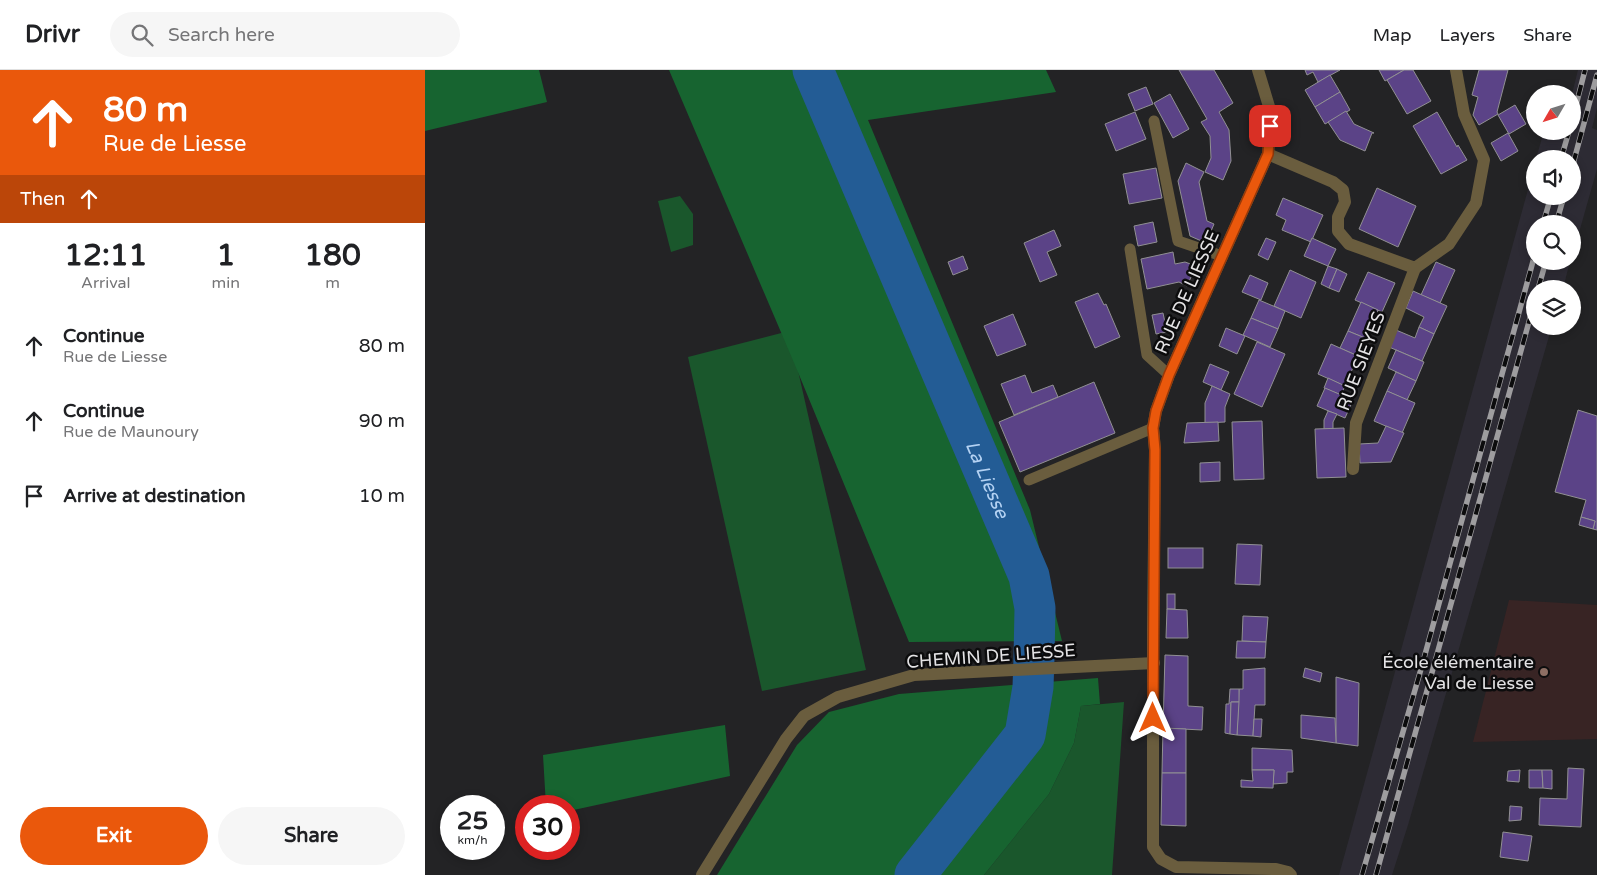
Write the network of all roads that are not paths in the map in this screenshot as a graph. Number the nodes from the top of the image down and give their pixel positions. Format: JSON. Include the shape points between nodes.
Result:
{"nodes":[{"id":1,"x":1258,"y":70,"type":"edge"},
{"id":2,"x":1456,"y":70,"type":"edge"},
{"id":3,"x":1154,"y":121,"type":"dead end"},
{"id":4,"x":1268,"y":154,"type":"junction"},
{"id":5,"x":1130,"y":249,"type":"dead end"},
{"id":6,"x":1222,"y":256,"type":"junction"},
{"id":7,"x":1415,"y":268,"type":"junction"},
{"id":8,"x":1169,"y":375,"type":"junction"},
{"id":9,"x":1153,"y":428,"type":"junction"},
{"id":10,"x":1353,"y":469,"type":"dead end"},
{"id":11,"x":1029,"y":480,"type":"dead end"},
{"id":12,"x":1154,"y":663,"type":"junction"},
{"id":13,"x":702,"y":875,"type":"edge"},
{"id":14,"x":1291,"y":875,"type":"edge"}],
"edges":[{"from":1,"to":4,"type":"street","via":[[1271,113]]},
{"from":2,"to":7,"type":"street","via":[[1464,114],[1484,160],[1476,203],[1449,244]]},
{"from":3,"to":6,"type":"lane","via":[[1179,241]]},
{"from":4,"to":6,"type":"street","name":"RUE DE LIESSE"},
{"from":4,"to":7,"type":"street","via":[[1333,182],[1343,190],[1345,202],[1338,231],[1349,244]]},
{"from":5,"to":8,"type":"lane","via":[[1147,355]]},
{"from":6,"to":8,"type":"street","name":"RUE DE LIESSE"},
{"from":7,"to":10,"type":"street","name":"RUE SIEYES","via":[[1356,423]]},
{"from":8,"to":9,"type":"street","name":"RUE DE LIESSE"},
{"from":9,"to":11,"type":"lane"},
{"from":9,"to":12,"type":"street","name":"RUE DE LIESSE"},
{"from":12,"to":13,"type":"street","name":"CHEMIN DE LIESSE","via":[[914,675],[839,697],[804,716],[786,739]]},
{"from":12,"to":14,"type":"street","via":[[1153,847],[1161,859],[1176,868],[1276,869]]}]}
